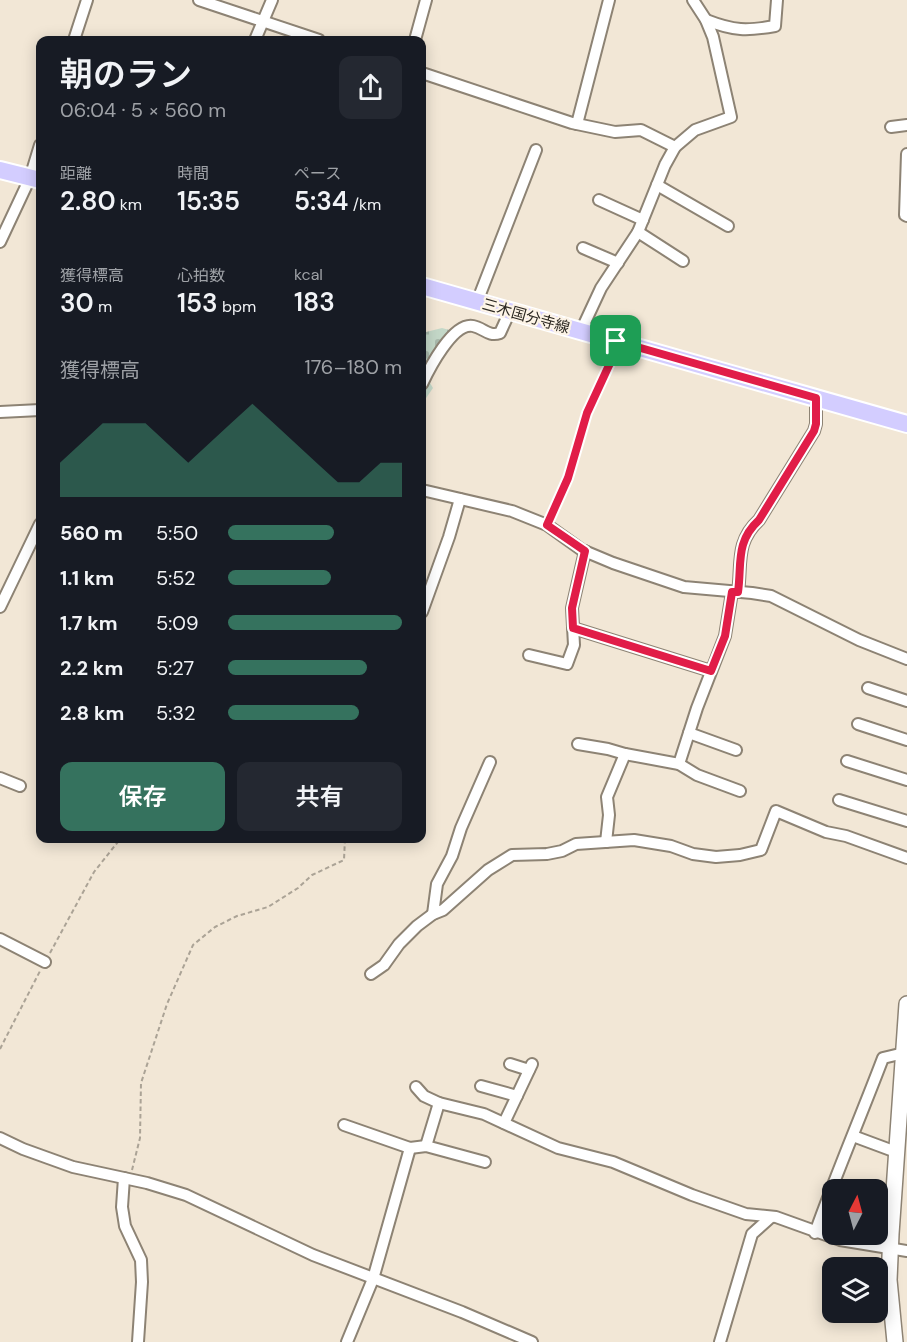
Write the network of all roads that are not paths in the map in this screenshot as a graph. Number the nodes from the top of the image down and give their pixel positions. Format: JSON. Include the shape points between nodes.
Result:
{"nodes":[{"id":1,"x":87,"y":0,"type":"edge"},
{"id":2,"x":199,"y":0,"type":"edge"},
{"id":3,"x":272,"y":0,"type":"edge"},
{"id":4,"x":426,"y":0,"type":"edge"},
{"id":5,"x":609,"y":0,"type":"edge"},
{"id":6,"x":693,"y":0,"type":"edge"},
{"id":7,"x":777,"y":0,"type":"edge"},
{"id":8,"x":706,"y":20,"type":"junction"},
{"id":9,"x":263,"y":23,"type":"junction"},
{"id":10,"x":75,"y":36,"type":"edge"},
{"id":11,"x":257,"y":36,"type":"edge"},
{"id":12,"x":306,"y":36,"type":"edge"},
{"id":13,"x":416,"y":36,"type":"edge"},
{"id":14,"x":426,"y":74,"type":"edge"},
{"id":15,"x":577,"y":124,"type":"junction"},
{"id":16,"x":907,"y":125,"type":"edge"},
{"id":17,"x":891,"y":127,"type":"dead end"},
{"id":18,"x":675,"y":147,"type":"junction"},
{"id":19,"x":536,"y":150,"type":"dead end"},
{"id":20,"x":907,"y":154,"type":"edge"},
{"id":21,"x":0,"y":170,"type":"edge"},
{"id":22,"x":35,"y":179,"type":"edge"},
{"id":23,"x":657,"y":185,"type":"junction"},
{"id":24,"x":906,"y":198,"type":"edge"},
{"id":25,"x":599,"y":200,"type":"dead end"},
{"id":26,"x":907,"y":216,"type":"edge"},
{"id":27,"x":643,"y":220,"type":"junction"},
{"id":28,"x":729,"y":226,"type":"dead end"},
{"id":29,"x":638,"y":232,"type":"junction"},
{"id":30,"x":0,"y":242,"type":"edge"},
{"id":31,"x":583,"y":248,"type":"dead end"},
{"id":32,"x":683,"y":261,"type":"dead end"},
{"id":33,"x":618,"y":263,"type":"junction"},
{"id":34,"x":426,"y":287,"type":"edge"},
{"id":35,"x":477,"y":302,"type":"junction"},
{"id":36,"x":510,"y":311,"type":"junction"},
{"id":37,"x":581,"y":331,"type":"junction"},
{"id":38,"x":426,"y":377,"type":"edge"},
{"id":39,"x":816,"y":398,"type":"junction"},
{"id":40,"x":36,"y":410,"type":"edge"},
{"id":41,"x":0,"y":412,"type":"edge"},
{"id":42,"x":907,"y":424,"type":"edge"},
{"id":43,"x":426,"y":491,"type":"edge"},
{"id":44,"x":460,"y":499,"type":"junction"},
{"id":45,"x":36,"y":532,"type":"edge"},
{"id":46,"x":585,"y":551,"type":"junction"},
{"id":47,"x":735,"y":592,"type":"junction"},
{"id":48,"x":426,"y":601,"type":"edge"},
{"id":49,"x":0,"y":607,"type":"edge"},
{"id":50,"x":573,"y":628,"type":"junction"},
{"id":51,"x":529,"y":655,"type":"dead end"},
{"id":52,"x":907,"y":659,"type":"edge"},
{"id":53,"x":711,"y":671,"type":"junction"},
{"id":54,"x":868,"y":688,"type":"dead end"},
{"id":55,"x":907,"y":701,"type":"edge"},
{"id":56,"x":858,"y":724,"type":"dead end"},
{"id":57,"x":689,"y":733,"type":"junction"},
{"id":58,"x":907,"y":740,"type":"edge"},
{"id":59,"x":578,"y":744,"type":"dead end"},
{"id":60,"x":736,"y":750,"type":"dead end"},
{"id":61,"x":625,"y":754,"type":"junction"},
{"id":62,"x":847,"y":760,"type":"dead end"},
{"id":63,"x":490,"y":762,"type":"dead end"},
{"id":64,"x":679,"y":764,"type":"junction"},
{"id":65,"x":0,"y":778,"type":"edge"},
{"id":66,"x":907,"y":780,"type":"edge"},
{"id":67,"x":20,"y":786,"type":"dead end"},
{"id":68,"x":740,"y":791,"type":"dead end"},
{"id":69,"x":839,"y":800,"type":"dead end"},
{"id":70,"x":907,"y":821,"type":"edge"},
{"id":71,"x":606,"y":842,"type":"junction"},
{"id":72,"x":907,"y":858,"type":"edge"},
{"id":73,"x":433,"y":914,"type":"junction"},
{"id":74,"x":0,"y":939,"type":"edge"},
{"id":75,"x":45,"y":962,"type":"road end"},
{"id":76,"x":371,"y":974,"type":"dead end"},
{"id":77,"x":907,"y":1004,"type":"edge"},
{"id":78,"x":903,"y":1053,"type":"junction"},
{"id":79,"x":510,"y":1064,"type":"dead end"},
{"id":80,"x":481,"y":1086,"type":"dead end"},
{"id":81,"x":416,"y":1087,"type":"dead end"},
{"id":82,"x":517,"y":1096,"type":"junction"},
{"id":83,"x":439,"y":1102,"type":"junction"},
{"id":84,"x":504,"y":1123,"type":"junction"},
{"id":85,"x":344,"y":1125,"type":"dead end"},
{"id":86,"x":853,"y":1136,"type":"junction"},
{"id":87,"x":0,"y":1138,"type":"edge"},
{"id":88,"x":426,"y":1146,"type":"junction"},
{"id":89,"x":410,"y":1148,"type":"junction"},
{"id":90,"x":896,"y":1152,"type":"junction"},
{"id":91,"x":485,"y":1162,"type":"dead end"},
{"id":92,"x":126,"y":1179,"type":"junction"},
{"id":93,"x":746,"y":1215,"type":"junction"},
{"id":94,"x":771,"y":1217,"type":"junction"},
{"id":95,"x":815,"y":1233,"type":"junction"},
{"id":96,"x":752,"y":1234,"type":"junction"},
{"id":97,"x":891,"y":1247,"type":"junction"},
{"id":98,"x":907,"y":1251,"type":"edge"},
{"id":99,"x":373,"y":1279,"type":"junction"},
{"id":100,"x":138,"y":1342,"type":"edge"},
{"id":101,"x":347,"y":1342,"type":"edge"},
{"id":102,"x":532,"y":1342,"type":"edge"},
{"id":103,"x":720,"y":1342,"type":"edge"},
{"id":104,"x":895,"y":1342,"type":"edge"}],
"edges":[{"from":1,"to":10,"type":"street"},
{"from":2,"to":9,"type":"street"},
{"from":3,"to":9,"type":"street"},
{"from":4,"to":13,"type":"street"},
{"from":5,"to":15,"type":"street"},
{"from":6,"to":8,"type":"street"},
{"from":7,"to":8,"type":"street","via":[[775,26],[747,31]]},
{"from":8,"to":18,"type":"street","via":[[731,117],[695,130]]},
{"from":9,"to":11,"type":"street"},
{"from":9,"to":12,"type":"street"},
{"from":14,"to":15,"type":"street"},
{"from":15,"to":18,"type":"street","via":[[615,132],[641,130]]},
{"from":16,"to":17,"type":"street"},
{"from":18,"to":23,"type":"street"},
{"from":19,"to":35,"type":"street"},
{"from":20,"to":24,"type":"street"},
{"from":21,"to":22,"type":"main road"},
{"from":22,"to":30,"type":"street"},
{"from":23,"to":27,"type":"street"},
{"from":23,"to":28,"type":"street"},
{"from":24,"to":26,"type":"street"},
{"from":25,"to":27,"type":"street"},
{"from":27,"to":29,"type":"street"},
{"from":29,"to":32,"type":"street"},
{"from":29,"to":33,"type":"street"},
{"from":31,"to":33,"type":"street"},
{"from":33,"to":37,"type":"street"},
{"from":34,"to":35,"type":"main road","name":"三木国分寺線"},
{"from":35,"to":36,"type":"main road","name":"三木国分寺線"},
{"from":36,"to":37,"type":"main road","name":"三木国分寺線"},
{"from":36,"to":38,"type":"street","via":[[500,333],[463,327],[439,353]]},
{"from":37,"to":39,"type":"main road","name":"三木国分寺線"},
{"from":39,"to":42,"type":"main road","name":"三木国分寺線"},
{"from":39,"to":47,"type":"street","via":[[814,431],[743,542]]},
{"from":40,"to":41,"type":"street"},
{"from":43,"to":44,"type":"street"},
{"from":44,"to":46,"type":"street","via":[[512,511],[547,525]]},
{"from":44,"to":48,"type":"street"},
{"from":45,"to":49,"type":"street"},
{"from":46,"to":47,"type":"street","via":[[684,587]]},
{"from":46,"to":50,"type":"street","via":[[572,608]]},
{"from":47,"to":52,"type":"street","via":[[771,596]]},
{"from":47,"to":53,"type":"street","via":[[725,636]]},
{"from":50,"to":51,"type":"street","via":[[574,645],[567,664]]},
{"from":50,"to":53,"type":"street"},
{"from":53,"to":57,"type":"street"},
{"from":54,"to":55,"type":"street"},
{"from":56,"to":58,"type":"street"},
{"from":57,"to":60,"type":"street"},
{"from":57,"to":64,"type":"street"},
{"from":59,"to":61,"type":"street"},
{"from":61,"to":64,"type":"street"},
{"from":61,"to":71,"type":"street","via":[[607,797]]},
{"from":62,"to":66,"type":"street"},
{"from":63,"to":73,"type":"street","via":[[437,884]]},
{"from":64,"to":68,"type":"street"},
{"from":65,"to":67,"type":"street"},
{"from":69,"to":70,"type":"street"},
{"from":71,"to":72,"type":"street","via":[[634,840],[693,854],[740,855],[761,850],[776,811]]},
{"from":71,"to":73,"type":"street","via":[[576,844],[547,854],[512,855]]},
{"from":73,"to":76,"type":"street"},
{"from":74,"to":75,"type":"street"},
{"from":77,"to":78,"type":"main road"},
{"from":78,"to":86,"type":"street","via":[[883,1058]]},
{"from":78,"to":90,"type":"main road"},
{"from":79,"to":82,"type":"street","via":[[531,1067]]},
{"from":80,"to":82,"type":"street"},
{"from":81,"to":83,"type":"street","via":[[424,1096]]},
{"from":82,"to":84,"type":"street"},
{"from":83,"to":84,"type":"street"},
{"from":83,"to":88,"type":"street"},
{"from":84,"to":93,"type":"street","via":[[558,1148],[613,1162]]},
{"from":85,"to":89,"type":"street"},
{"from":86,"to":90,"type":"street"},
{"from":86,"to":95,"type":"street"},
{"from":87,"to":92,"type":"street","via":[[73,1167]]},
{"from":88,"to":89,"type":"street"},
{"from":88,"to":91,"type":"street"},
{"from":89,"to":99,"type":"street"},
{"from":90,"to":97,"type":"main road"},
{"from":92,"to":99,"type":"street","via":[[186,1195]]},
{"from":92,"to":100,"type":"street","via":[[122,1207],[125,1226],[141,1260]]},
{"from":93,"to":94,"type":"street"},
{"from":93,"to":96,"type":"street"},
{"from":94,"to":95,"type":"street"},
{"from":94,"to":96,"type":"street"},
{"from":95,"to":97,"type":"street"},
{"from":96,"to":103,"type":"street"},
{"from":97,"to":98,"type":"street"},
{"from":97,"to":104,"type":"main road","via":[[889,1280]]},
{"from":99,"to":101,"type":"street"},
{"from":99,"to":102,"type":"street"}]}
